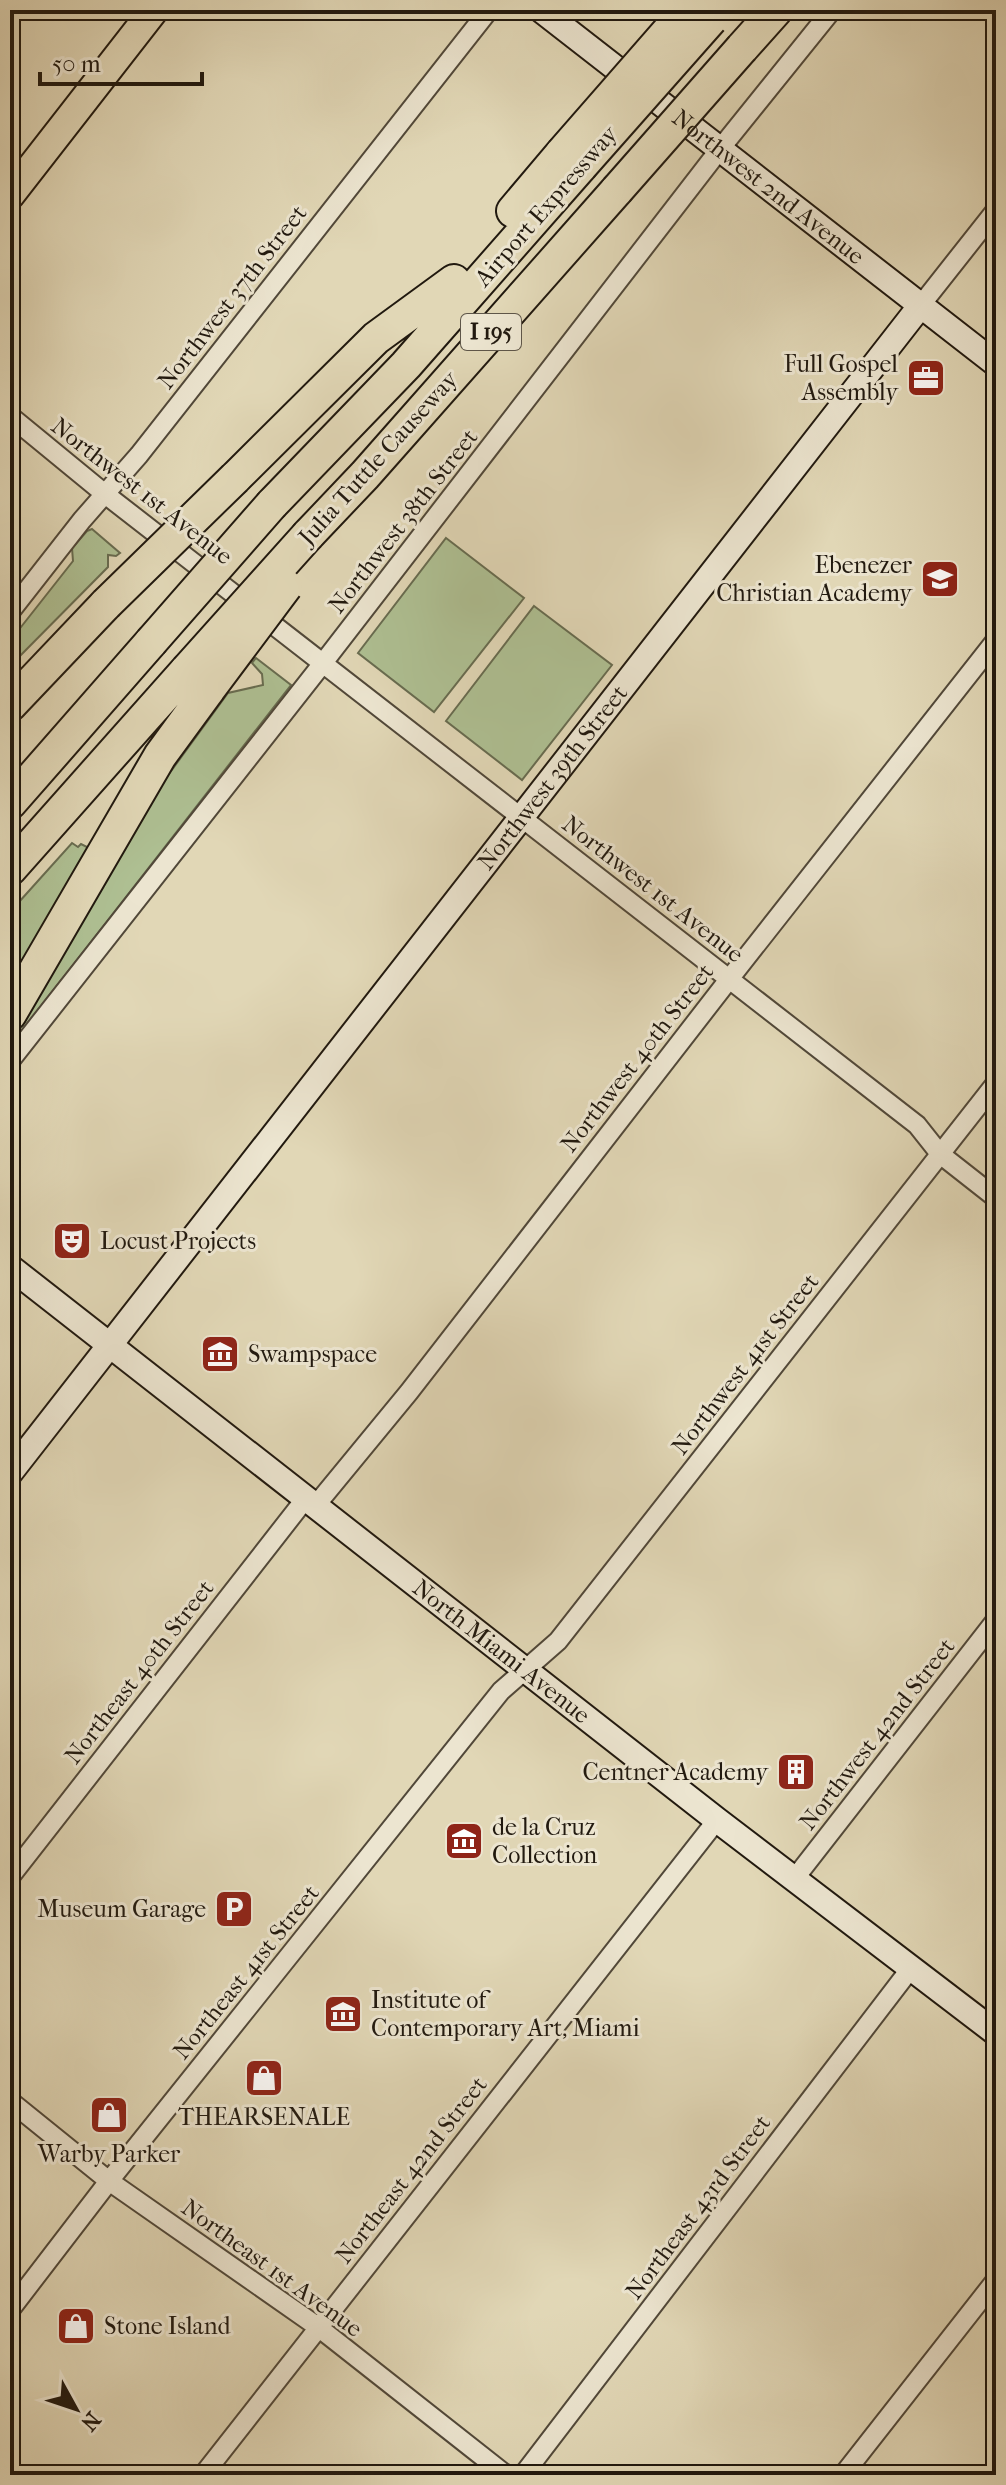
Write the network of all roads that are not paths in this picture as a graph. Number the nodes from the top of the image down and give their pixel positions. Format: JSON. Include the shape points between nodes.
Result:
{"nodes":[{"id":1,"x":154,"y":10,"type":"edge"},
{"id":2,"x":489,"y":10,"type":"edge"},
{"id":3,"x":541,"y":10,"type":"edge"},
{"id":4,"x":776,"y":10,"type":"edge"},
{"id":5,"x":832,"y":10,"type":"edge"},
{"id":6,"x":706,"y":13,"type":"edge"},
{"id":7,"x":720,"y":149,"type":"junction"},
{"id":8,"x":572,"y":159,"type":"junction"},
{"id":9,"x":10,"y":195,"type":"edge"},
{"id":10,"x":996,"y":210,"type":"edge"},
{"id":11,"x":454,"y":281,"type":"junction"},
{"id":12,"x":921,"y":305,"type":"junction"},
{"id":13,"x":996,"y":364,"type":"edge"},
{"id":14,"x":10,"y":416,"type":"edge"},
{"id":15,"x":105,"y":494,"type":"junction"},
{"id":16,"x":272,"y":504,"type":"junction"},
{"id":17,"x":10,"y":612,"type":"edge"},
{"id":18,"x":996,"y":640,"type":"edge"},
{"id":19,"x":323,"y":663,"type":"junction"},
{"id":20,"x":198,"y":680,"type":"junction"},
{"id":21,"x":10,"y":705,"type":"edge"},
{"id":22,"x":10,"y":803,"type":"edge"},
{"id":23,"x":520,"y":817,"type":"junction"},
{"id":24,"x":10,"y":869,"type":"edge"},
{"id":25,"x":730,"y":978,"type":"junction"},
{"id":26,"x":10,"y":1014,"type":"edge"},
{"id":27,"x":10,"y":1061,"type":"edge"},
{"id":28,"x":996,"y":1083,"type":"edge"},
{"id":29,"x":940,"y":1154,"type":"junction"},
{"id":30,"x":996,"y":1198,"type":"edge"},
{"id":31,"x":10,"y":1267,"type":"edge"},
{"id":32,"x":110,"y":1346,"type":"junction"},
{"id":33,"x":10,"y":1473,"type":"edge"},
{"id":34,"x":311,"y":1501,"type":"junction"},
{"id":35,"x":996,"y":1620,"type":"edge"},
{"id":36,"x":525,"y":1669,"type":"junction"},
{"id":37,"x":717,"y":1820,"type":"junction"},
{"id":38,"x":10,"y":1877,"type":"edge"},
{"id":39,"x":795,"y":1878,"type":"junction"},
{"id":40,"x":911,"y":1968,"type":"junction"},
{"id":41,"x":996,"y":2033,"type":"edge"},
{"id":42,"x":10,"y":2101,"type":"edge"},
{"id":43,"x":109,"y":2181,"type":"junction"},
{"id":44,"x":996,"y":2280,"type":"edge"},
{"id":45,"x":10,"y":2310,"type":"edge"},
{"id":46,"x":318,"y":2327,"type":"junction"},
{"id":47,"x":203,"y":2475,"type":"edge"},
{"id":48,"x":506,"y":2475,"type":"edge"},
{"id":49,"x":523,"y":2475,"type":"edge"},
{"id":50,"x":843,"y":2475,"type":"edge"}],
"edges":[{"from":1,"to":9,"type":"main road"},
{"from":2,"to":15,"type":"street","name":"Northwest 37th Street"},
{"from":3,"to":7,"type":"street","name":"Northwest 2nd Avenue"},
{"from":4,"to":20,"type":"highway","name":"Julia Tuttle Causeway","number":"I 195","bridge":true,"via":[[365,475]]},
{"from":5,"to":7,"type":"street","name":"Northwest 38th Street"},
{"from":6,"to":8,"type":"highway","bridge":true},
{"from":7,"to":12,"type":"street","name":"Northwest 2nd Avenue"},
{"from":7,"to":19,"type":"street","name":"Northwest 38th Street"},
{"from":8,"to":11,"type":"highway"},
{"from":8,"to":16,"type":"highway","name":"Airport Expressway","via":[[406,365]]},
{"from":10,"to":12,"type":"street","name":"Northwest 39th Street"},
{"from":11,"to":16,"type":"highway"},
{"from":11,"to":21,"type":"highway","bridge":true,"via":[[376,338]]},
{"from":12,"to":13,"type":"street","name":"Northwest 2nd Avenue"},
{"from":12,"to":23,"type":"street","name":"Northwest 39th Street"},
{"from":14,"to":15,"type":"street","name":"Northwest 1st Avenue"},
{"from":15,"to":17,"type":"street","name":"Northwest 37th Street"},
{"from":15,"to":19,"type":"street","name":"Northwest 1st Avenue"},
{"from":16,"to":22,"type":"highway","name":"Julia Tuttle Causeway","bridge":true},
{"from":18,"to":25,"type":"street","name":"Northwest 40th Street"},
{"from":19,"to":23,"type":"street","name":"Northwest 1st Avenue"},
{"from":19,"to":27,"type":"street","name":"Northwest 38th Street"},
{"from":20,"to":24,"type":"highway","name":"Julia Tuttle Causeway","number":"I 195"},
{"from":20,"to":26,"type":"highway","via":[[160,756]]},
{"from":23,"to":25,"type":"street","name":"Northwest 1st Avenue"},
{"from":23,"to":32,"type":"street","name":"Northwest 39th Street"},
{"from":25,"to":29,"type":"street","name":"Northwest 1st Avenue","via":[[917,1125]]},
{"from":25,"to":34,"type":"street","name":"Northwest 40th Street","via":[[409,1392]]},
{"from":28,"to":29,"type":"street","name":"Northwest 41st Street"},
{"from":29,"to":30,"type":"street","name":"Northwest 1st Avenue"},
{"from":29,"to":36,"type":"street","name":"Northwest 41st Street","via":[[558,1641]]},
{"from":31,"to":32,"type":"street","name":"North Miami Avenue"},
{"from":32,"to":33,"type":"street","name":"Northwest 39th Street"},
{"from":32,"to":34,"type":"street","name":"North Miami Avenue"},
{"from":34,"to":36,"type":"street","name":"North Miami Avenue"},
{"from":34,"to":38,"type":"street","name":"Northeast 40th Street"},
{"from":35,"to":39,"type":"street","name":"Northwest 42nd Street"},
{"from":36,"to":37,"type":"street","name":"North Miami Avenue"},
{"from":36,"to":43,"type":"street","name":"Northeast 41st Street","via":[[501,1691]]},
{"from":37,"to":39,"type":"street","name":"North Miami Avenue"},
{"from":37,"to":46,"type":"street","name":"Northeast 42nd Street"},
{"from":39,"to":40,"type":"street","name":"North Miami Avenue"},
{"from":40,"to":41,"type":"street","name":"North Miami Avenue"},
{"from":40,"to":49,"type":"street","name":"Northeast 43rd Street"},
{"from":42,"to":43,"type":"street","name":"Northeast 1st Avenue"},
{"from":43,"to":45,"type":"street","name":"Northeast 41st Street"},
{"from":43,"to":46,"type":"street","name":"Northeast 1st Avenue"},
{"from":44,"to":50,"type":"street"},
{"from":46,"to":47,"type":"street","name":"Northeast 42nd Street"},
{"from":46,"to":48,"type":"street","name":"Northeast 1st Avenue"}]}
